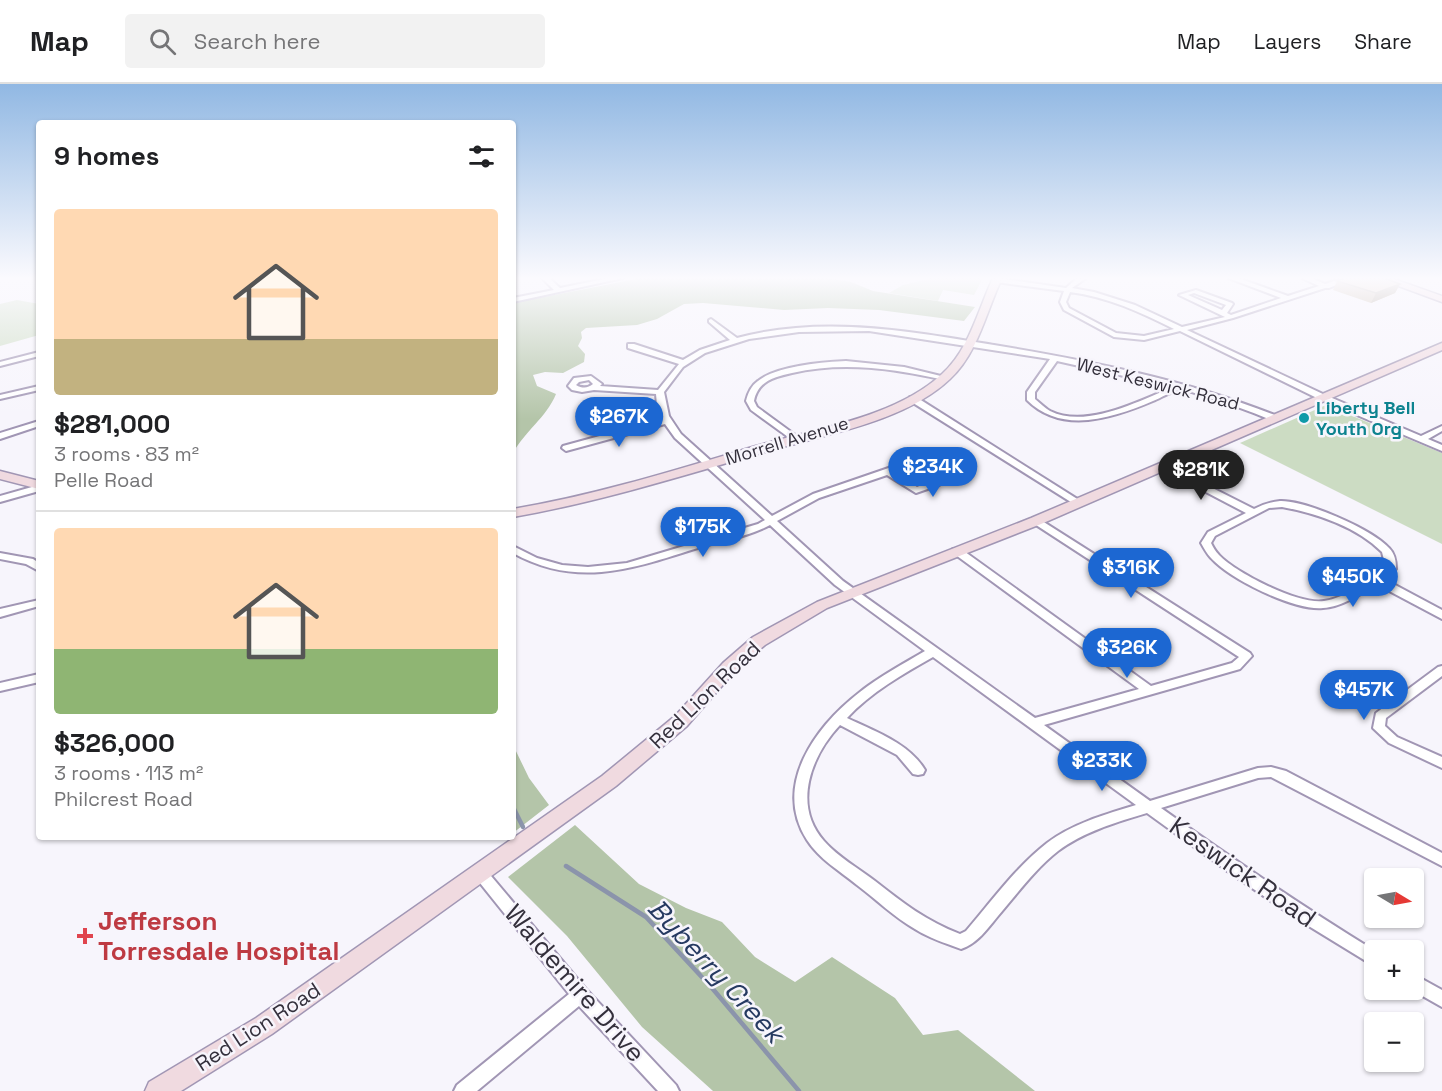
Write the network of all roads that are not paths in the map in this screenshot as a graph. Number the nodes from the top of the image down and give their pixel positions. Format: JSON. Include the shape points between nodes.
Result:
{"nodes":[{"id":1,"x":716,"y":325,"type":"edge"},
{"id":2,"x":977,"y":325,"type":"edge"},
{"id":3,"x":1095,"y":325,"type":"edge"},
{"id":4,"x":1173,"y":325,"type":"edge"},
{"id":5,"x":1198,"y":325,"type":"edge"},
{"id":6,"x":1182,"y":329,"type":"junction"},
{"id":7,"x":736,"y":341,"type":"junction"},
{"id":8,"x":969,"y":344,"type":"junction"},
{"id":9,"x":631,"y":346,"type":"dead end"},
{"id":10,"x":1442,"y":346,"type":"edge"},
{"id":11,"x":36,"y":355,"type":"edge"},
{"id":12,"x":1055,"y":358,"type":"junction"},
{"id":13,"x":684,"y":363,"type":"junction"},
{"id":14,"x":0,"y":364,"type":"edge"},
{"id":15,"x":945,"y":378,"type":"junction"},
{"id":16,"x":1180,"y":387,"type":"junction"},
{"id":17,"x":593,"y":388,"type":"dead end"},
{"id":18,"x":36,"y":389,"type":"edge"},
{"id":19,"x":660,"y":392,"type":"junction"},
{"id":20,"x":0,"y":397,"type":"edge"},
{"id":21,"x":1322,"y":397,"type":"junction"},
{"id":22,"x":913,"y":399,"type":"junction"},
{"id":23,"x":1274,"y":418,"type":"junction"},
{"id":24,"x":666,"y":421,"type":"junction"},
{"id":25,"x":36,"y":424,"type":"edge"},
{"id":26,"x":1442,"y":428,"type":"edge"},
{"id":27,"x":0,"y":436,"type":"edge"},
{"id":28,"x":795,"y":439,"type":"junction"},
{"id":29,"x":1420,"y":439,"type":"junction"},
{"id":30,"x":566,"y":448,"type":"dead end"},
{"id":31,"x":1442,"y":448,"type":"edge"},
{"id":32,"x":709,"y":464,"type":"junction"},
{"id":33,"x":1163,"y":466,"type":"junction"},
{"id":34,"x":889,"y":472,"type":"dead end"},
{"id":35,"x":0,"y":475,"type":"edge"},
{"id":36,"x":36,"y":486,"type":"edge"},
{"id":37,"x":36,"y":488,"type":"edge"},
{"id":38,"x":0,"y":500,"type":"edge"},
{"id":39,"x":1077,"y":502,"type":"junction"},
{"id":40,"x":516,"y":512,"type":"edge"},
{"id":41,"x":1252,"y":512,"type":"junction"},
{"id":42,"x":771,"y":521,"type":"junction"},
{"id":43,"x":1036,"y":521,"type":"junction"},
{"id":44,"x":516,"y":551,"type":"edge"},
{"id":45,"x":957,"y":551,"type":"junction"},
{"id":46,"x":0,"y":556,"type":"edge"},
{"id":47,"x":36,"y":566,"type":"edge"},
{"id":48,"x":1376,"y":579,"type":"junction"},
{"id":49,"x":852,"y":593,"type":"junction"},
{"id":50,"x":36,"y":602,"type":"edge"},
{"id":51,"x":0,"y":613,"type":"edge"},
{"id":52,"x":1442,"y":615,"type":"edge"},
{"id":53,"x":932,"y":652,"type":"junction"},
{"id":54,"x":1442,"y":670,"type":"edge"},
{"id":55,"x":36,"y":679,"type":"edge"},
{"id":56,"x":0,"y":687,"type":"edge"},
{"id":57,"x":1147,"y":689,"type":"junction"},
{"id":58,"x":839,"y":718,"type":"junction"},
{"id":59,"x":1033,"y":723,"type":"junction"},
{"id":60,"x":1442,"y":763,"type":"edge"},
{"id":61,"x":918,"y":770,"type":"dead end"},
{"id":62,"x":1149,"y":806,"type":"junction"},
{"id":63,"x":1442,"y":860,"type":"edge"},
{"id":64,"x":481,"y":874,"type":"junction"},
{"id":65,"x":1364,"y":953,"type":"edge"},
{"id":66,"x":1424,"y":988,"type":"edge"},
{"id":67,"x":580,"y":995,"type":"junction"},
{"id":68,"x":1442,"y":999,"type":"edge"},
{"id":69,"x":158,"y":1091,"type":"edge"},
{"id":70,"x":463,"y":1091,"type":"edge"},
{"id":71,"x":670,"y":1091,"type":"edge"}],
"edges":[{"from":1,"to":7,"type":"street"},
{"from":2,"to":8,"type":"street","name":"Morrell Avenue"},
{"from":3,"to":6,"type":"street","via":[[1120,336],[1143,338]]},
{"from":4,"to":6,"type":"street"},
{"from":5,"to":6,"type":"street"},
{"from":6,"to":21,"type":"street"},
{"from":7,"to":8,"type":"street","name":"West Keswick Road","via":[[781,331],[847,328]]},
{"from":7,"to":13,"type":"street","name":"West Keswick Road"},
{"from":8,"to":12,"type":"street","name":"West Keswick Road"},
{"from":8,"to":15,"type":"street","name":"Morrell Avenue"},
{"from":9,"to":13,"type":"street"},
{"from":10,"to":21,"type":"street","name":"Red Lion Road"},
{"from":11,"to":14,"type":"street"},
{"from":12,"to":16,"type":"street","name":"West Keswick Road"},
{"from":12,"to":16,"type":"street","via":[[1031,392],[1031,400],[1062,417],[1098,418]]},
{"from":13,"to":19,"type":"street"},
{"from":15,"to":22,"type":"street","name":"Morrell Avenue"},
{"from":15,"to":28,"type":"street","via":[[844,362],[811,365],[767,377],[756,384],[750,401]]},
{"from":16,"to":23,"type":"street","name":"West Keswick Road"},
{"from":17,"to":19,"type":"street"},
{"from":18,"to":20,"type":"street"},
{"from":19,"to":24,"type":"street"},
{"from":21,"to":23,"type":"street","name":"Red Lion Road"},
{"from":21,"to":29,"type":"street"},
{"from":22,"to":28,"type":"street","name":"Morrell Avenue"},
{"from":22,"to":39,"type":"street"},
{"from":23,"to":33,"type":"street","name":"Red Lion Road"},
{"from":24,"to":30,"type":"street"},
{"from":24,"to":32,"type":"street","name":"Keswick Road"},
{"from":25,"to":27,"type":"street"},
{"from":26,"to":29,"type":"street"},
{"from":28,"to":32,"type":"street","name":"Morrell Avenue"},
{"from":29,"to":31,"type":"street"},
{"from":32,"to":40,"type":"street","name":"Morrell Avenue","via":[[607,495]]},
{"from":32,"to":42,"type":"street","name":"Keswick Road"},
{"from":33,"to":39,"type":"street","name":"Red Lion Road"},
{"from":33,"to":41,"type":"street"},
{"from":34,"to":42,"type":"street","via":[[816,495]]},
{"from":35,"to":36,"type":"street"},
{"from":37,"to":38,"type":"street"},
{"from":39,"to":43,"type":"street","name":"Red Lion Road"},
{"from":41,"to":48,"type":"street","via":[[1267,506],[1299,506],[1375,541],[1391,559],[1391,569]]},
{"from":41,"to":48,"type":"street","via":[[1211,534],[1206,543],[1223,563],[1278,595],[1320,605],[1335,602]]},
{"from":42,"to":44,"type":"street","via":[[616,568],[561,568]]},
{"from":42,"to":49,"type":"street","name":"Keswick Road"},
{"from":43,"to":45,"type":"street","name":"Red Lion Road"},
{"from":43,"to":57,"type":"street","via":[[1246,656],[1236,666]]},
{"from":45,"to":49,"type":"street","name":"Red Lion Road"},
{"from":45,"to":57,"type":"street"},
{"from":46,"to":47,"type":"street"},
{"from":48,"to":52,"type":"street"},
{"from":49,"to":53,"type":"street","name":"Keswick Road"},
{"from":49,"to":64,"type":"street","name":"Red Lion Road","via":[[822,605],[759,641],[654,746]]},
{"from":50,"to":51,"type":"street"},
{"from":53,"to":58,"type":"street","via":[[881,682]]},
{"from":53,"to":59,"type":"street","name":"Keswick Road"},
{"from":54,"to":60,"type":"street","via":[[1380,716],[1379,728],[1393,740]]},
{"from":55,"to":56,"type":"street"},
{"from":57,"to":59,"type":"street"},
{"from":58,"to":61,"type":"street","via":[[902,752]]},
{"from":58,"to":62,"type":"street","via":[[804,772],[799,794],[801,811],[811,833],[830,855],[929,930],[961,942],[971,936],[1053,847],[1083,830]]},
{"from":59,"to":62,"type":"street","name":"Keswick Road"},
{"from":62,"to":63,"type":"street","via":[[1271,772]]},
{"from":62,"to":65,"type":"street","name":"Keswick Road"},
{"from":64,"to":67,"type":"street","name":"Waldemire Drive"},
{"from":64,"to":69,"type":"street","name":"Red Lion Road","via":[[264,1026]]},
{"from":66,"to":68,"type":"street"},
{"from":67,"to":70,"type":"street"},
{"from":67,"to":71,"type":"street","name":"Waldemire Drive"}]}
